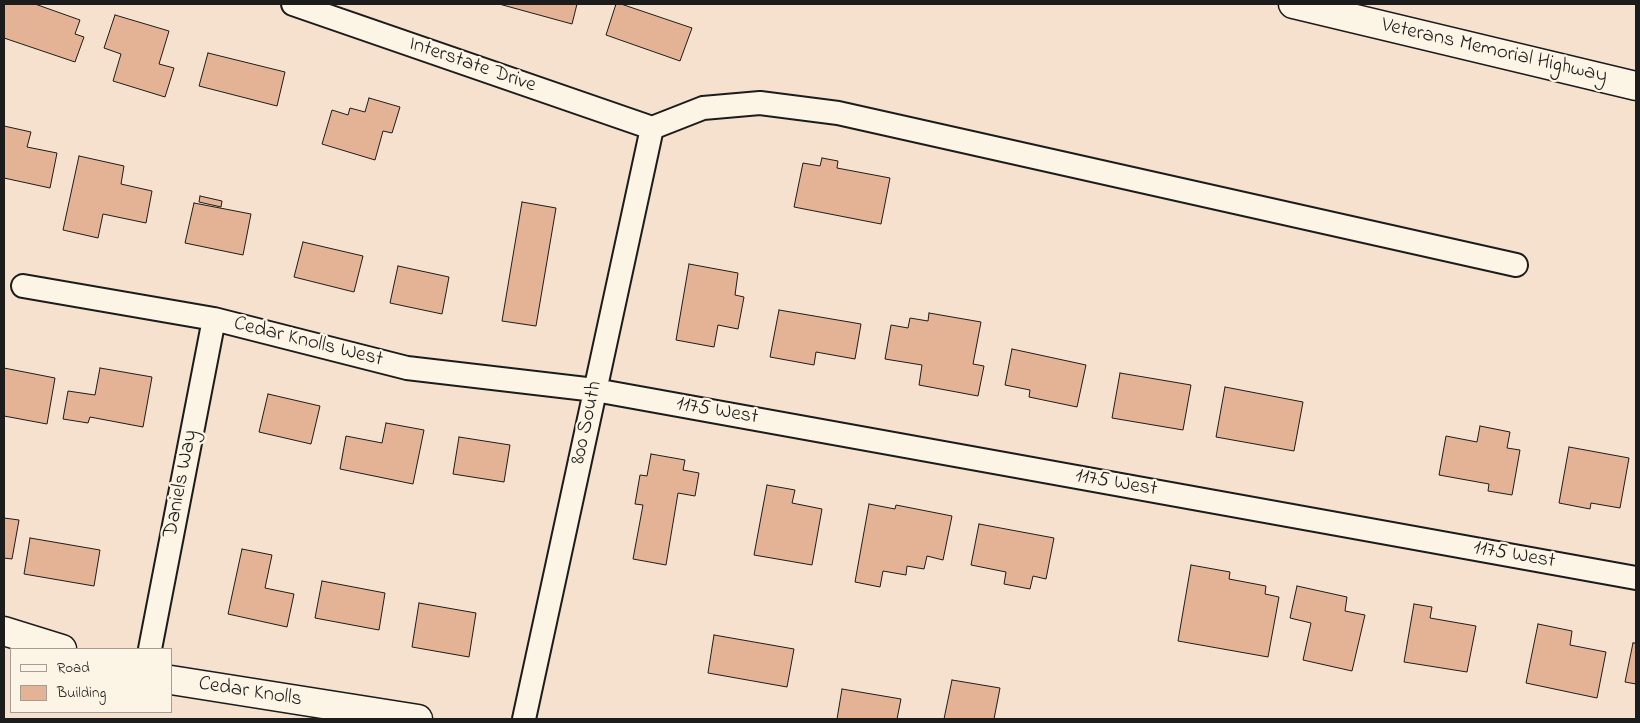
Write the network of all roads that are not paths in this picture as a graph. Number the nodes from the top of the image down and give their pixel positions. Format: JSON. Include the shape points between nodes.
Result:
{"nodes":[{"id":1,"x":293,"y":4,"type":"edge"},
{"id":2,"x":1293,"y":4,"type":"edge"},
{"id":3,"x":1636,"y":86,"type":"edge"},
{"id":4,"x":652,"y":128,"type":"junction"},
{"id":5,"x":1516,"y":265,"type":"dead end"},
{"id":6,"x":23,"y":286,"type":"dead end"},
{"id":7,"x":214,"y":318,"type":"junction"},
{"id":8,"x":595,"y":390,"type":"junction"},
{"id":9,"x":1636,"y":578,"type":"edge"},
{"id":10,"x":4,"y":631,"type":"edge"},
{"id":11,"x":59,"y":648,"type":"edge"},
{"id":12,"x":150,"y":648,"type":"edge"},
{"id":13,"x":172,"y":680,"type":"edge"},
{"id":14,"x":418,"y":719,"type":"edge"},
{"id":15,"x":524,"y":719,"type":"edge"}],
"edges":[{"from":1,"to":4,"type":"street","name":"Interstate Drive"},
{"from":2,"to":3,"type":"main road","name":"Veterans Memorial Highway"},
{"from":4,"to":5,"type":"street","via":[[703,108],[760,103],[838,113]]},
{"from":4,"to":8,"type":"street","name":"800 South"},
{"from":6,"to":7,"type":"street","name":"Cedar Knolls West"},
{"from":7,"to":8,"type":"street","name":"Cedar Knolls West","via":[[407,368]]},
{"from":7,"to":12,"type":"street","name":"Daniels Way"},
{"from":8,"to":9,"type":"street","name":"1175 West"},
{"from":8,"to":15,"type":"street","name":"800 South"},
{"from":10,"to":11,"type":"main road"},
{"from":13,"to":14,"type":"main road","name":"Cedar Knolls"}]}
